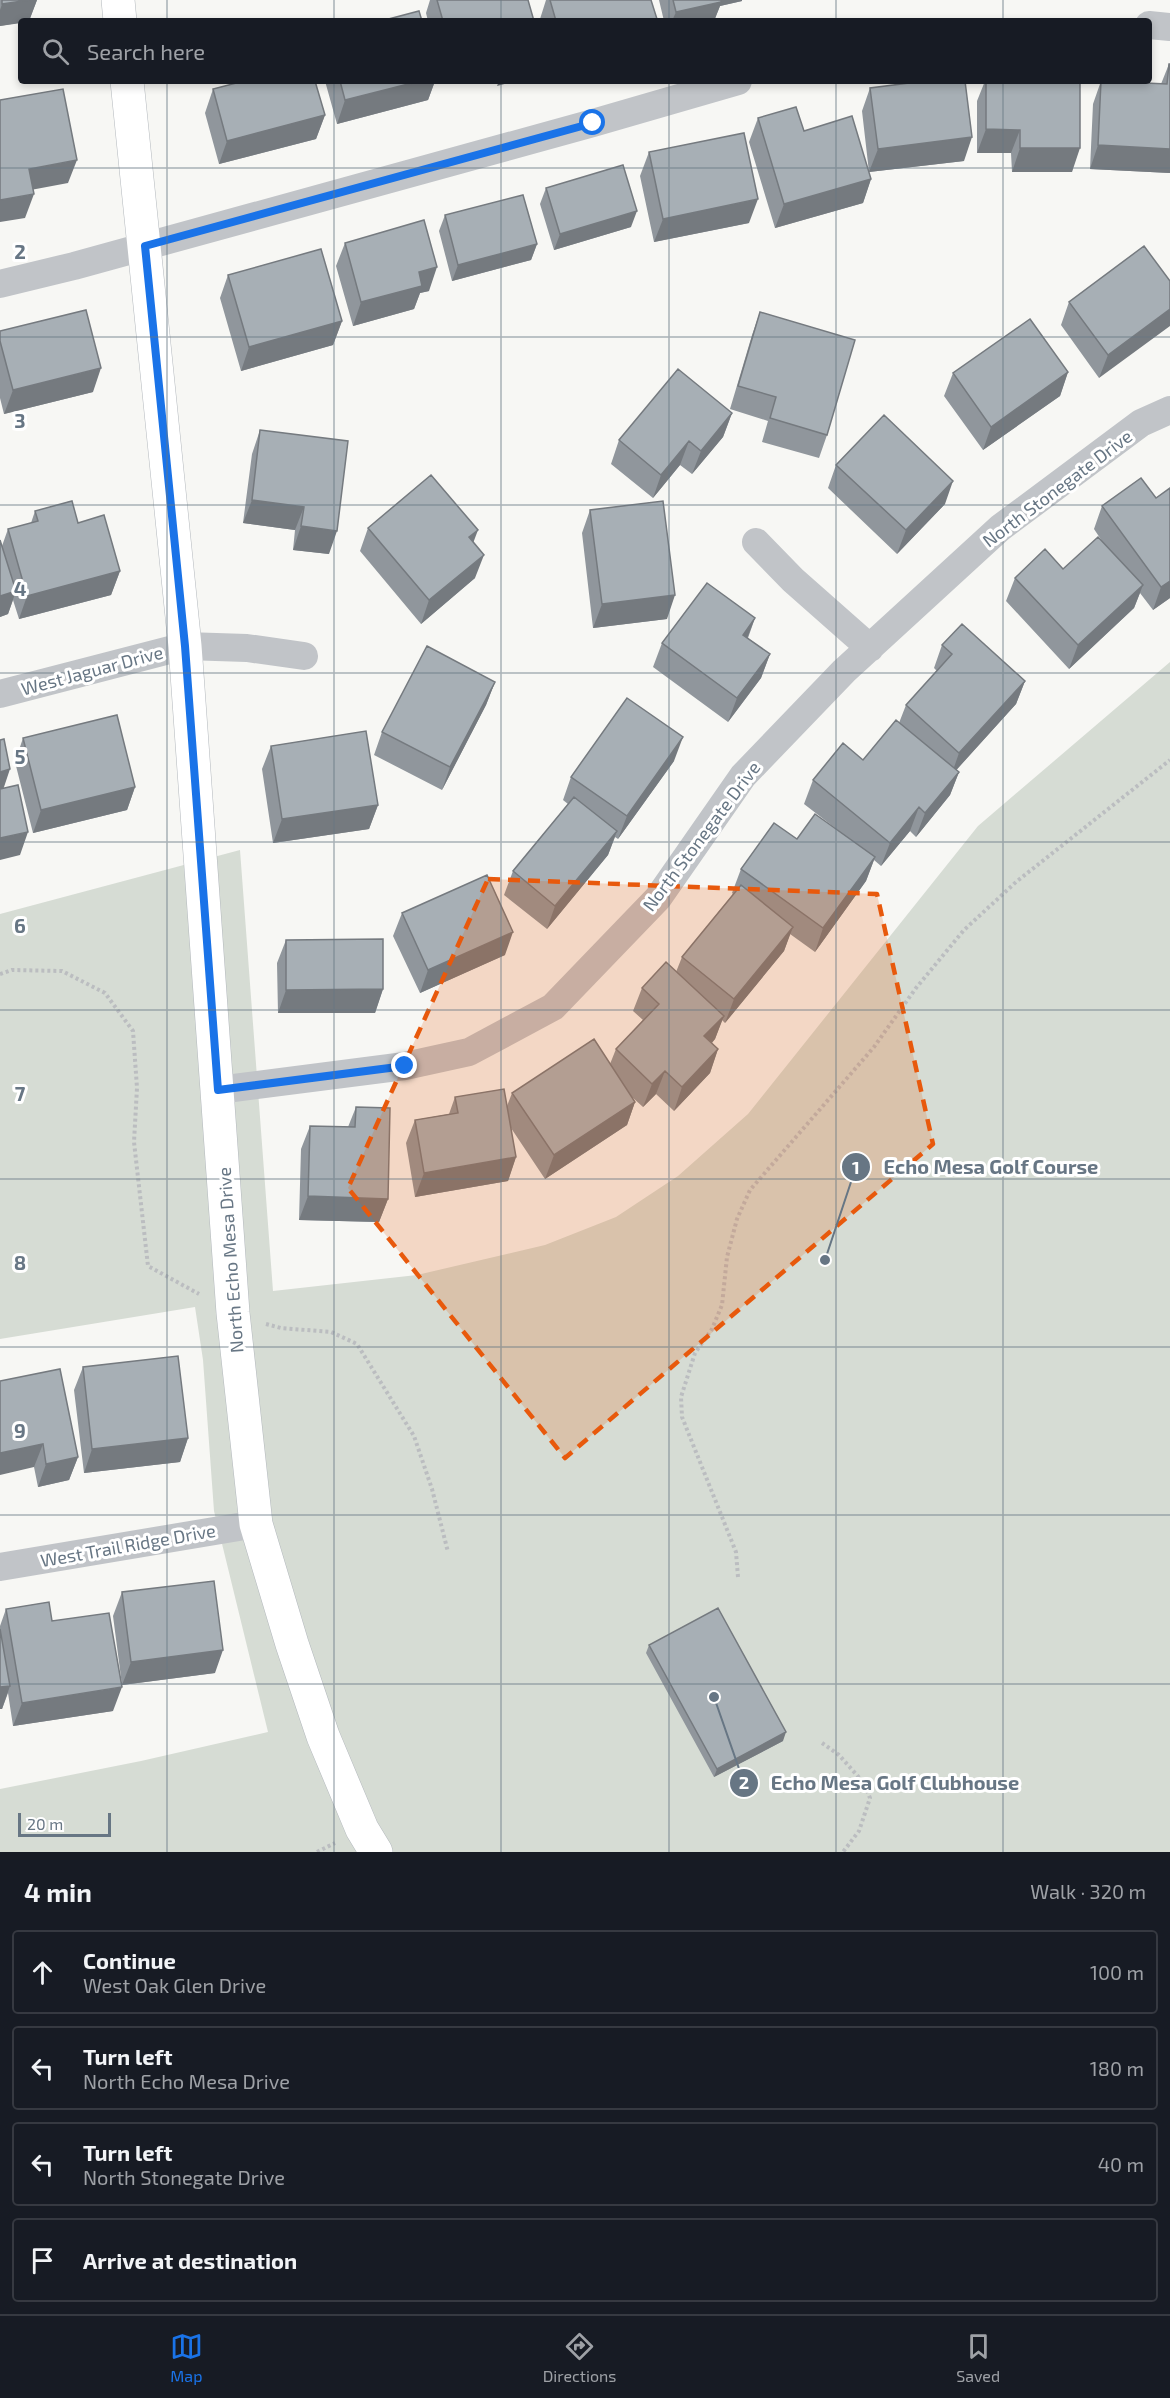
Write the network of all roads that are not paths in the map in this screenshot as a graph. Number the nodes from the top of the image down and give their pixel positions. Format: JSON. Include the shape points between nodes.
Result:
{"nodes":[{"id":1,"x":118,"y":0,"type":"edge"},
{"id":2,"x":120,"y":18,"type":"edge"},
{"id":3,"x":1152,"y":26,"type":"edge"},
{"id":4,"x":1170,"y":27,"type":"edge"},
{"id":5,"x":127,"y":84,"type":"edge"},
{"id":6,"x":728,"y":84,"type":"edge"},
{"id":7,"x":145,"y":246,"type":"junction"},
{"id":8,"x":0,"y":284,"type":"edge"},
{"id":9,"x":1170,"y":410,"type":"edge"},
{"id":10,"x":756,"y":542,"type":"dead end"},
{"id":11,"x":185,"y":646,"type":"junction"},
{"id":12,"x":870,"y":648,"type":"junction"},
{"id":13,"x":304,"y":656,"type":"dead end"},
{"id":14,"x":0,"y":694,"type":"edge"},
{"id":15,"x":218,"y":1090,"type":"junction"},
{"id":16,"x":256,"y":1524,"type":"junction"},
{"id":17,"x":0,"y":1567,"type":"edge"},
{"id":18,"x":376,"y":1852,"type":"edge"}],
"edges":[{"from":1,"to":2,"type":"street"},
{"from":3,"to":4,"type":"street"},
{"from":5,"to":7,"type":"street","name":"North Echo Mesa Drive"},
{"from":6,"to":7,"type":"street"},
{"from":7,"to":8,"type":"street"},
{"from":7,"to":11,"type":"street","name":"North Echo Mesa Drive"},
{"from":9,"to":12,"type":"street","name":"North Stonegate Drive","via":[[1141,423],[1000,528]]},
{"from":10,"to":12,"type":"street"},
{"from":11,"to":13,"type":"street","via":[[247,648]]},
{"from":11,"to":14,"type":"street","name":"West Jaguar Drive"},
{"from":11,"to":15,"type":"street","name":"North Echo Mesa Drive"},
{"from":12,"to":15,"type":"street","name":"North Stonegate Drive","via":[[743,776],[658,898],[554,1007],[470,1052],[405,1066]]},
{"from":15,"to":16,"type":"street","name":"North Echo Mesa Drive","via":[[233,1313]]},
{"from":16,"to":17,"type":"street","name":"West Trail Ridge Drive"},
{"from":16,"to":18,"type":"street","name":"North Echo Mesa Drive","via":[[323,1736],[362,1829]]}]}
